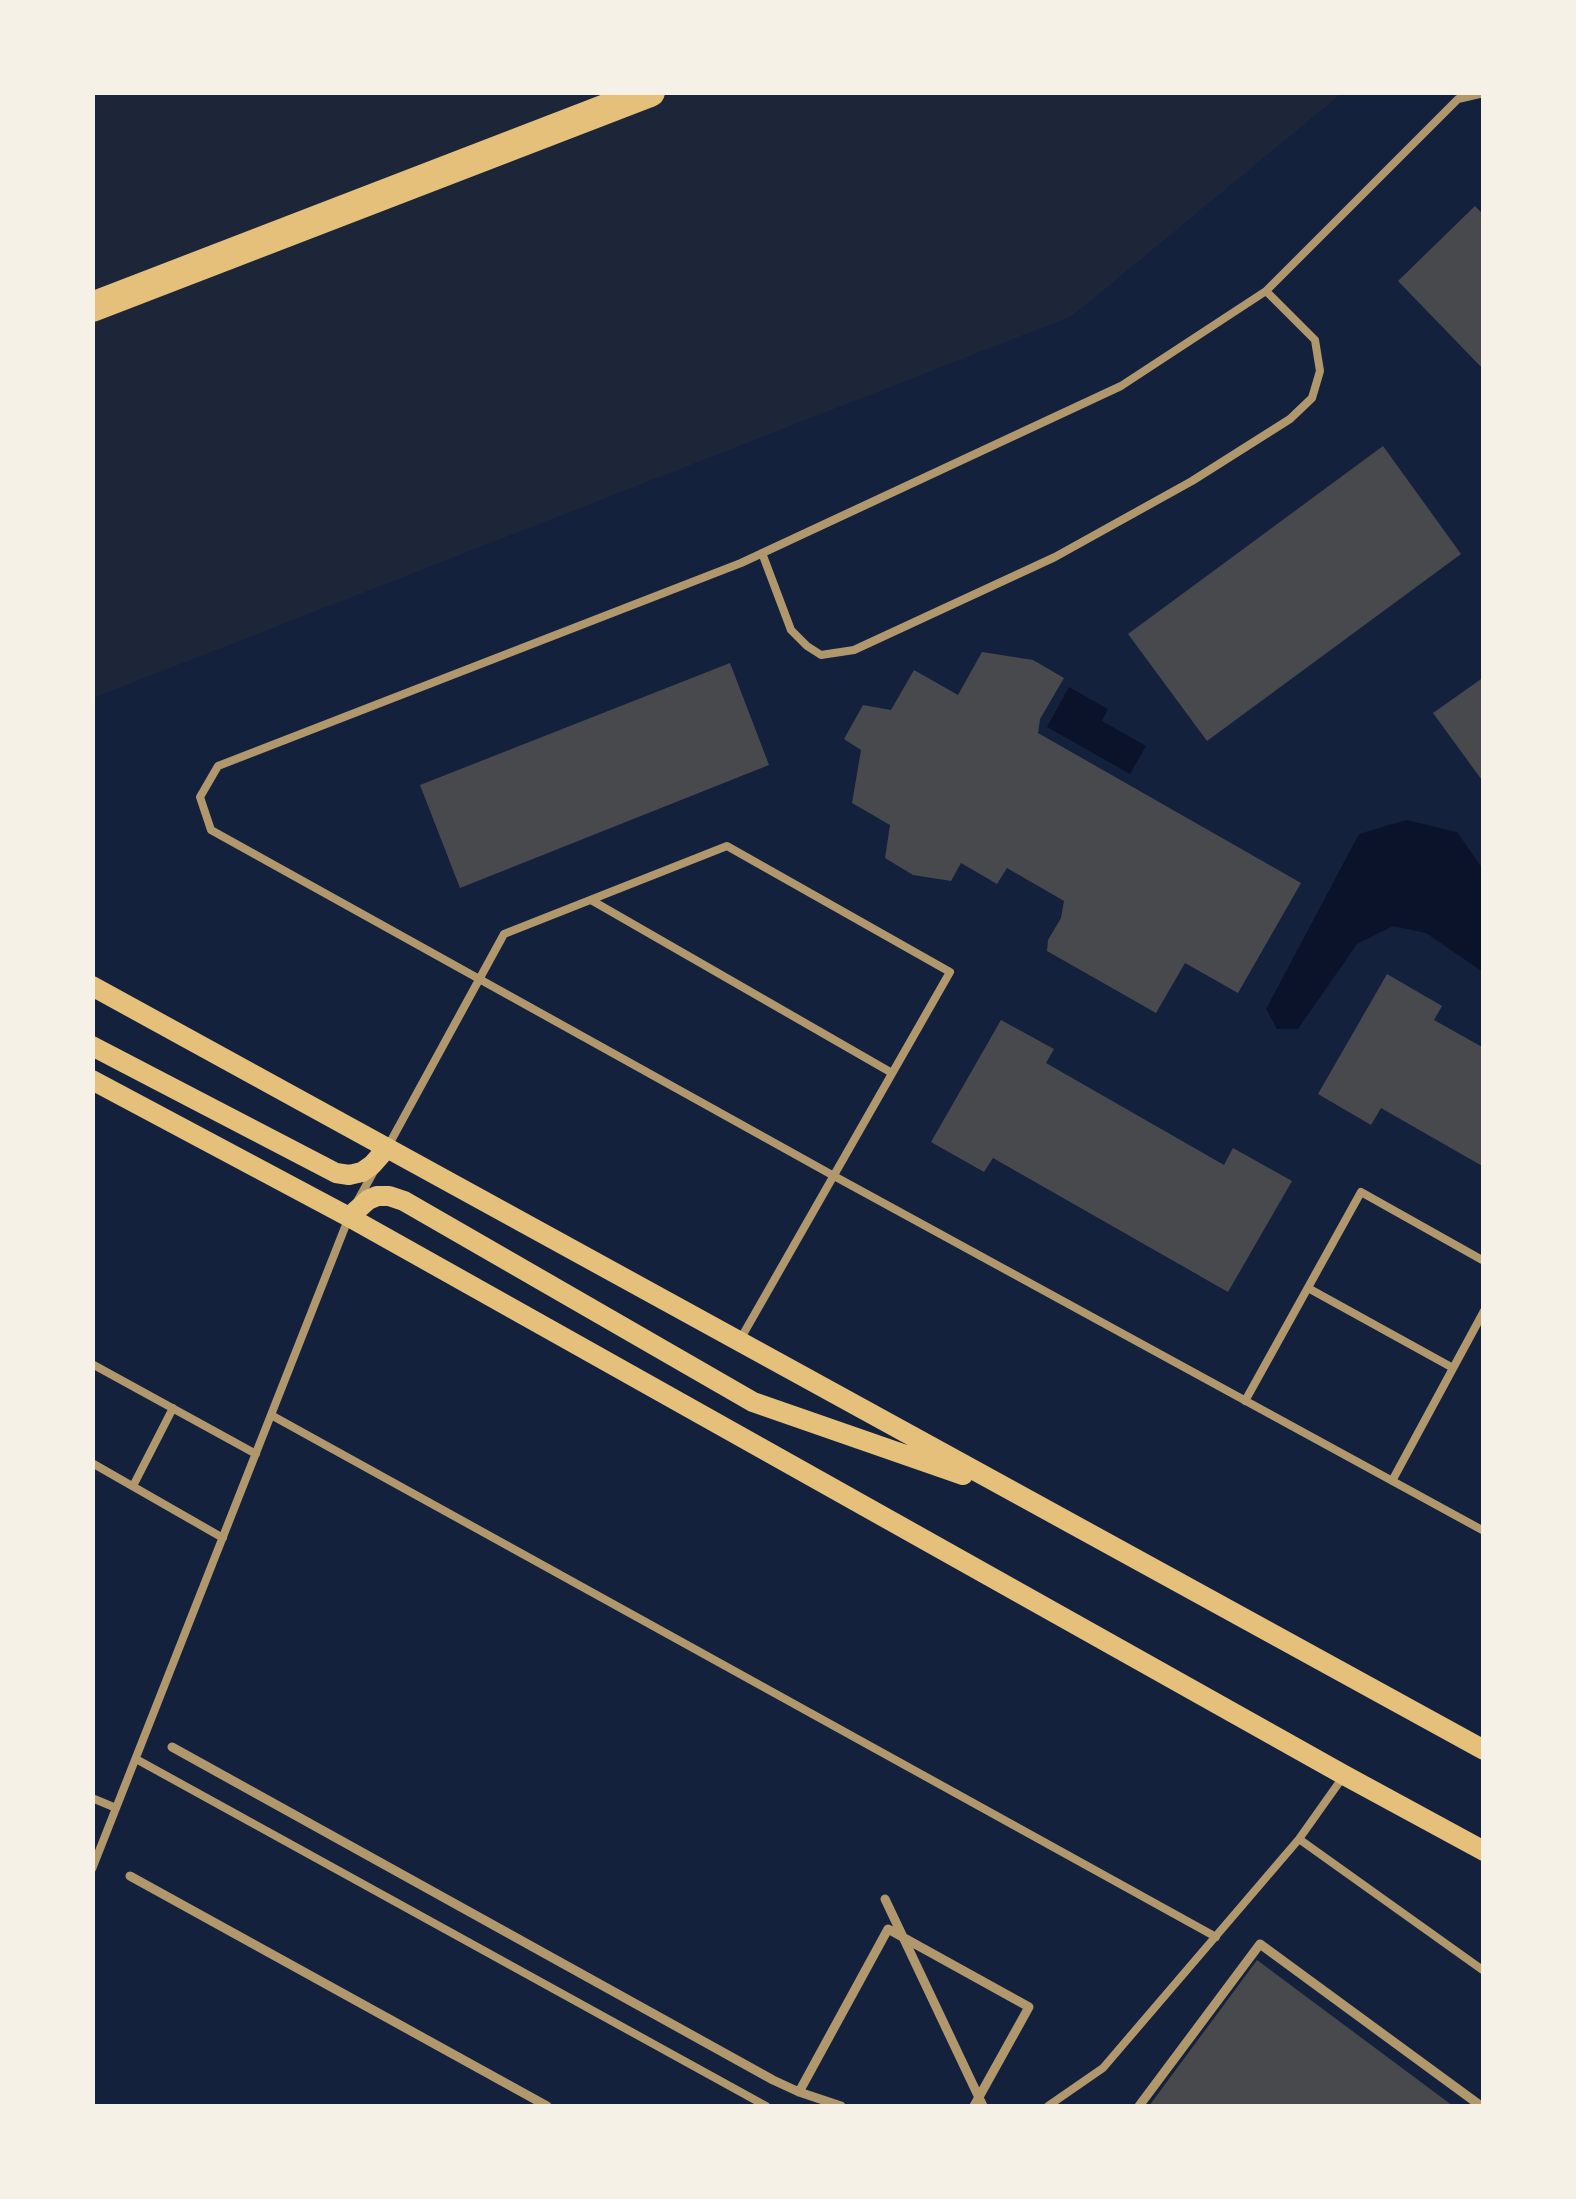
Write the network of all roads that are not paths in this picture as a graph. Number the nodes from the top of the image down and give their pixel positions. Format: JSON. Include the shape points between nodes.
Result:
{"nodes":[{"id":1,"x":650,"y":92,"type":"edge"},
{"id":2,"x":1484,"y":93,"type":"edge"},
{"id":3,"x":1266,"y":291,"type":"junction"},
{"id":4,"x":92,"y":307,"type":"edge"},
{"id":5,"x":762,"y":553,"type":"junction"},
{"id":6,"x":591,"y":900,"type":"junction"},
{"id":7,"x":480,"y":978,"type":"junction"},
{"id":8,"x":92,"y":986,"type":"edge"},
{"id":9,"x":92,"y":1046,"type":"edge"},
{"id":10,"x":892,"y":1073,"type":"junction"},
{"id":11,"x":92,"y":1080,"type":"edge"},
{"id":12,"x":387,"y":1148,"type":"junction"},
{"id":13,"x":834,"y":1176,"type":"junction"},
{"id":14,"x":349,"y":1217,"type":"junction"},
{"id":15,"x":1484,"y":1261,"type":"edge"},
{"id":16,"x":1308,"y":1288,"type":"junction"},
{"id":17,"x":1484,"y":1311,"type":"edge"},
{"id":18,"x":740,"y":1342,"type":"junction"},
{"id":19,"x":92,"y":1364,"type":"edge"},
{"id":20,"x":1453,"y":1368,"type":"junction"},
{"id":21,"x":1245,"y":1400,"type":"junction"},
{"id":22,"x":173,"y":1408,"type":"junction"},
{"id":23,"x":271,"y":1416,"type":"junction"},
{"id":24,"x":256,"y":1454,"type":"junction"},
{"id":25,"x":92,"y":1463,"type":"edge"},
{"id":26,"x":1392,"y":1480,"type":"junction"},
{"id":27,"x":133,"y":1486,"type":"junction"},
{"id":28,"x":1020,"y":1495,"type":"junction"},
{"id":29,"x":1484,"y":1530,"type":"edge"},
{"id":30,"x":223,"y":1538,"type":"junction"},
{"id":31,"x":172,"y":1747,"type":"dead end"},
{"id":32,"x":1484,"y":1750,"type":"edge"},
{"id":33,"x":136,"y":1759,"type":"junction"},
{"id":34,"x":1344,"y":1775,"type":"junction"},
{"id":35,"x":92,"y":1798,"type":"edge"},
{"id":36,"x":116,"y":1808,"type":"junction"},
{"id":37,"x":1300,"y":1840,"type":"junction"},
{"id":38,"x":1484,"y":1851,"type":"edge"},
{"id":39,"x":92,"y":1869,"type":"edge"},
{"id":40,"x":130,"y":1876,"type":"dead end"},
{"id":41,"x":885,"y":1899,"type":"dead end"},
{"id":42,"x":1216,"y":1937,"type":"junction"},
{"id":43,"x":904,"y":1938,"type":"junction"},
{"id":44,"x":1484,"y":1971,"type":"edge"},
{"id":45,"x":799,"y":2092,"type":"junction"},
{"id":46,"x":978,"y":2103,"type":"edge"},
{"id":47,"x":547,"y":2106,"type":"edge"},
{"id":48,"x":766,"y":2106,"type":"edge"},
{"id":49,"x":841,"y":2106,"type":"edge"},
{"id":50,"x":1048,"y":2106,"type":"edge"},
{"id":51,"x":1139,"y":2106,"type":"edge"},
{"id":52,"x":1480,"y":2106,"type":"edge"}],
"edges":[{"from":1,"to":4,"type":"highway"},
{"from":2,"to":3,"type":"lane","via":[[1458,99]]},
{"from":3,"to":5,"type":"lane","via":[[1121,386]]},
{"from":3,"to":5,"type":"lane","via":[[1315,340],[1320,371],[1312,398],[1192,480],[1055,557],[854,650],[822,655],[791,630]]},
{"from":5,"to":7,"type":"lane","via":[[218,766],[200,798],[211,830]]},
{"from":6,"to":7,"type":"lane","via":[[504,934]]},
{"from":6,"to":10,"type":"lane"},
{"from":6,"to":10,"type":"lane","via":[[727,846],[950,972]]},
{"from":7,"to":12,"type":"lane"},
{"from":7,"to":13,"type":"lane"},
{"from":8,"to":12,"type":"main road"},
{"from":9,"to":12,"type":"main road","via":[[336,1173],[362,1172]]},
{"from":10,"to":13,"type":"lane"},
{"from":11,"to":14,"type":"main road"},
{"from":12,"to":14,"type":"lane"},
{"from":12,"to":18,"type":"main road"},
{"from":13,"to":18,"type":"lane"},
{"from":13,"to":21,"type":"lane"},
{"from":14,"to":23,"type":"lane"},
{"from":14,"to":28,"type":"main road","via":[[377,1196],[404,1201],[753,1402]]},
{"from":14,"to":34,"type":"main road"},
{"from":15,"to":16,"type":"lane","via":[[1361,1192]]},
{"from":16,"to":20,"type":"lane"},
{"from":16,"to":21,"type":"lane"},
{"from":17,"to":20,"type":"lane"},
{"from":18,"to":28,"type":"main road"},
{"from":19,"to":22,"type":"lane"},
{"from":20,"to":26,"type":"lane"},
{"from":21,"to":26,"type":"lane"},
{"from":22,"to":24,"type":"lane"},
{"from":22,"to":27,"type":"lane"},
{"from":23,"to":24,"type":"lane"},
{"from":23,"to":42,"type":"lane"},
{"from":24,"to":30,"type":"lane"},
{"from":25,"to":27,"type":"lane"},
{"from":26,"to":29,"type":"lane"},
{"from":27,"to":30,"type":"lane"},
{"from":28,"to":32,"type":"main road"},
{"from":30,"to":33,"type":"lane"},
{"from":31,"to":45,"type":"street"},
{"from":33,"to":36,"type":"lane"},
{"from":33,"to":48,"type":"lane"},
{"from":34,"to":37,"type":"lane"},
{"from":34,"to":38,"type":"main road"},
{"from":35,"to":36,"type":"lane"},
{"from":36,"to":39,"type":"lane"},
{"from":37,"to":42,"type":"lane"},
{"from":37,"to":44,"type":"lane"},
{"from":40,"to":47,"type":"street"},
{"from":41,"to":43,"type":"street"},
{"from":42,"to":50,"type":"lane","via":[[1103,2068]]},
{"from":43,"to":45,"type":"street","via":[[888,1930]]},
{"from":43,"to":46,"type":"street"},
{"from":43,"to":46,"type":"street","via":[[1028,2007]]},
{"from":45,"to":49,"type":"street"},
{"from":51,"to":52,"type":"street","via":[[1260,1944]]}]}
